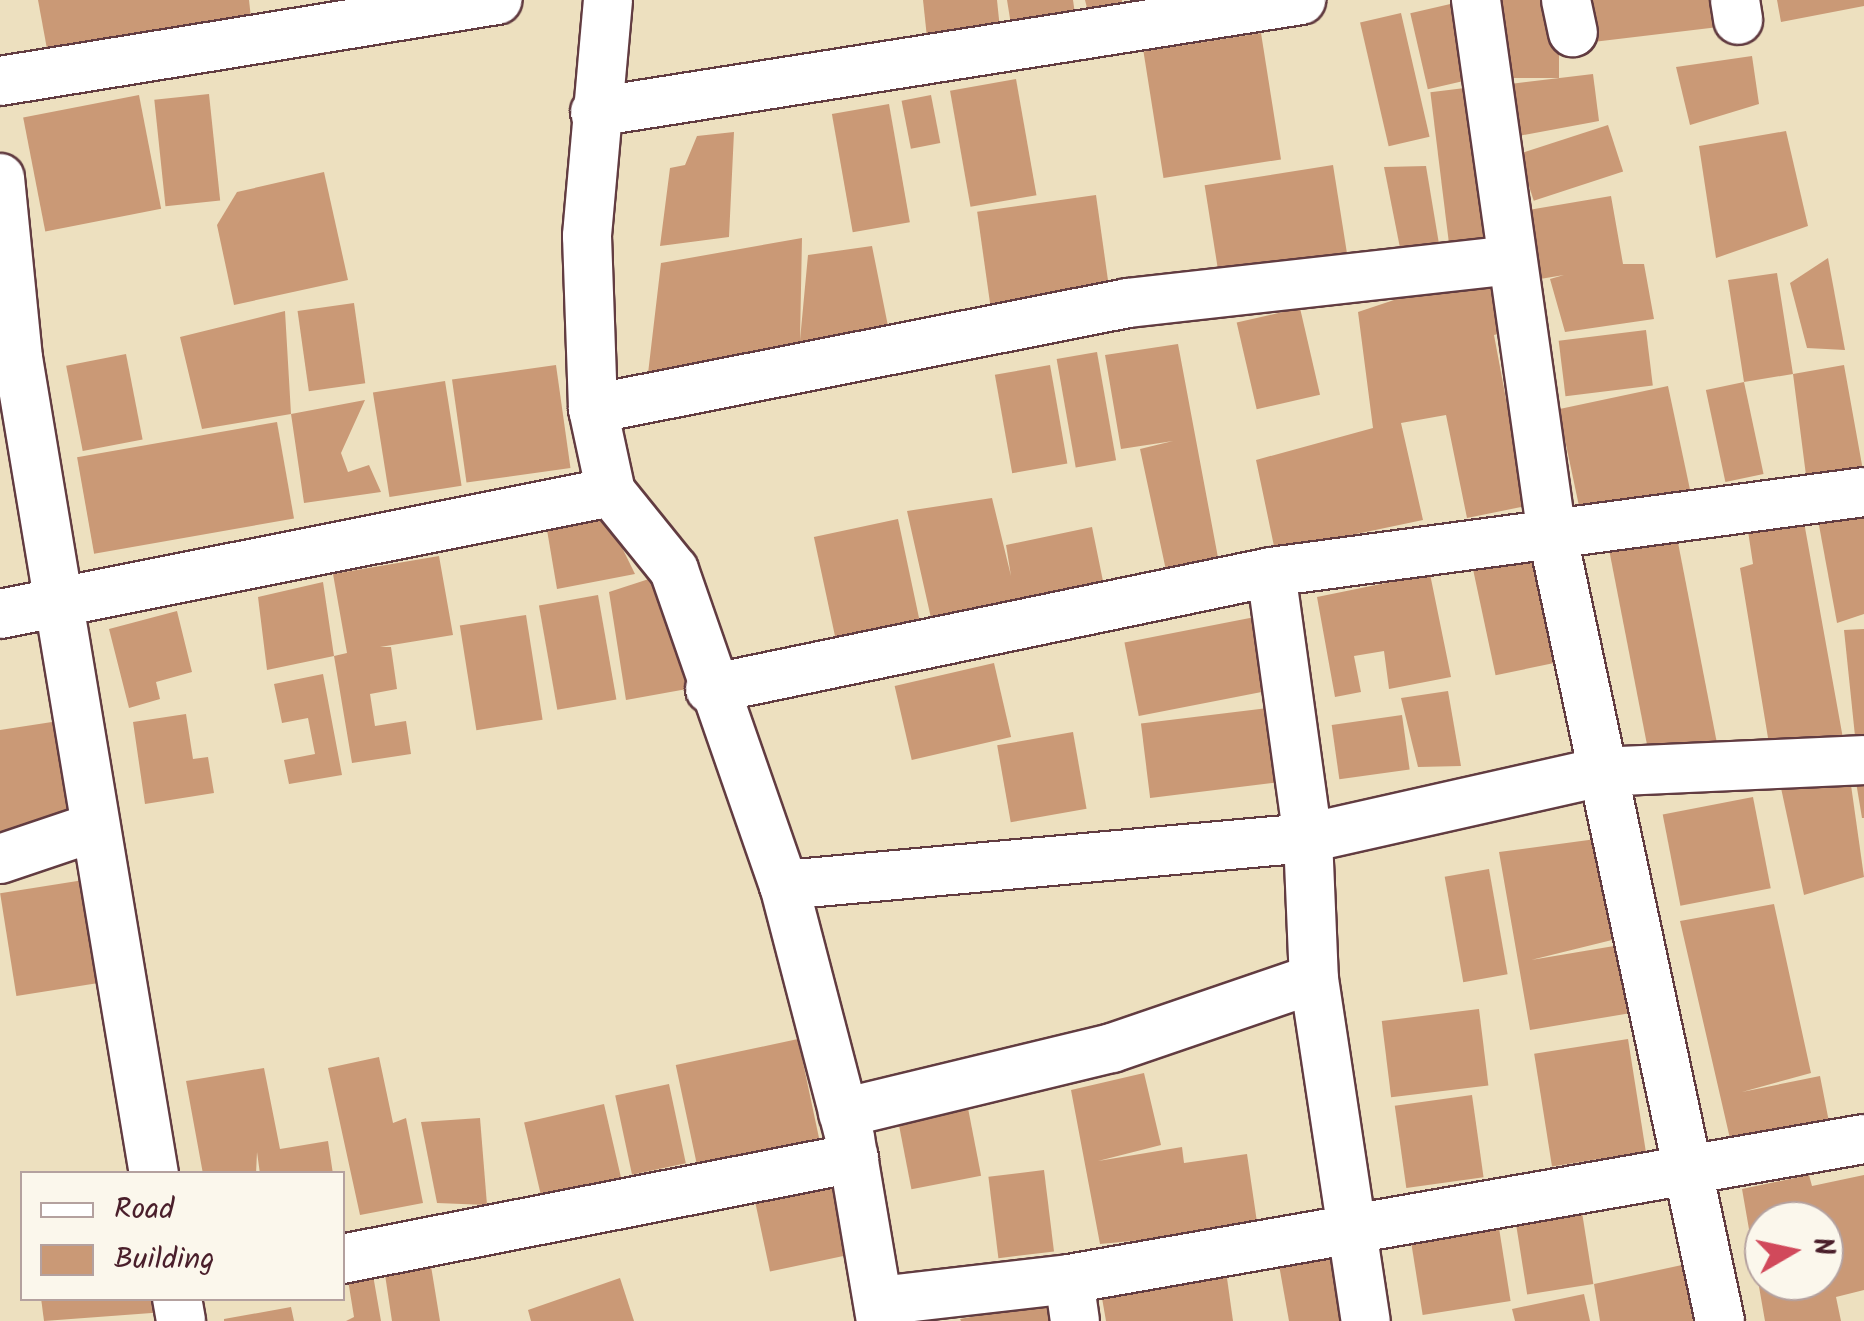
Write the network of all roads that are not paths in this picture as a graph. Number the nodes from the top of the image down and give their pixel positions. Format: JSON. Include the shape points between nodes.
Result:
{"nodes":[{"id":1,"x":497,"y":0,"type":"edge"},
{"id":2,"x":608,"y":0,"type":"edge"},
{"id":3,"x":1301,"y":0,"type":"edge"},
{"id":4,"x":1476,"y":0,"type":"edge"},
{"id":5,"x":0,"y":81,"type":"edge"},
{"id":6,"x":595,"y":112,"type":"junction"},
{"id":7,"x":0,"y":178,"type":"edge"},
{"id":8,"x":1512,"y":260,"type":"junction"},
{"id":9,"x":6,"y":314,"type":"edge"},
{"id":10,"x":593,"y":409,"type":"junction"},
{"id":11,"x":611,"y":492,"type":"junction"},
{"id":12,"x":1864,"y":492,"type":"edge"},
{"id":13,"x":1551,"y":528,"type":"junction"},
{"id":14,"x":1271,"y":572,"type":"junction"},
{"id":15,"x":60,"y":606,"type":"junction"},
{"id":16,"x":0,"y":614,"type":"edge"},
{"id":17,"x":710,"y":688,"type":"junction"},
{"id":18,"x":1864,"y":760,"type":"edge"},
{"id":19,"x":1600,"y":772,"type":"junction"},
{"id":20,"x":92,"y":828,"type":"junction"},
{"id":21,"x":1308,"y":838,"type":"junction"},
{"id":22,"x":0,"y":859,"type":"edge"},
{"id":23,"x":784,"y":885,"type":"junction"},
{"id":24,"x":1314,"y":980,"type":"junction"},
{"id":25,"x":848,"y":1136,"type":"junction"},
{"id":26,"x":1864,"y":1139,"type":"edge"},
{"id":27,"x":1689,"y":1170,"type":"junction"},
{"id":28,"x":153,"y":1171,"type":"edge"},
{"id":29,"x":1351,"y":1233,"type":"junction"},
{"id":30,"x":345,"y":1258,"type":"edge"},
{"id":31,"x":1072,"y":1300,"type":"edge"},
{"id":32,"x":880,"y":1311,"type":"edge"},
{"id":33,"x":1366,"y":1321,"type":"edge"},
{"id":34,"x":1720,"y":1321,"type":"edge"}],
"edges":[{"from":1,"to":5,"type":"street"},
{"from":2,"to":6,"type":"street"},
{"from":3,"to":6,"type":"street"},
{"from":4,"to":8,"type":"street"},
{"from":6,"to":10,"type":"street","via":[[584,340]]},
{"from":7,"to":9,"type":"street"},
{"from":8,"to":10,"type":"street","via":[[1128,303]]},
{"from":8,"to":13,"type":"street"},
{"from":9,"to":15,"type":"street"},
{"from":10,"to":11,"type":"street"},
{"from":11,"to":15,"type":"street"},
{"from":11,"to":17,"type":"street","via":[[674,570]]},
{"from":12,"to":13,"type":"street"},
{"from":13,"to":14,"type":"street"},
{"from":13,"to":19,"type":"street"},
{"from":14,"to":17,"type":"street"},
{"from":14,"to":21,"type":"street"},
{"from":15,"to":16,"type":"street"},
{"from":15,"to":20,"type":"street"},
{"from":17,"to":23,"type":"street"},
{"from":18,"to":19,"type":"street"},
{"from":19,"to":21,"type":"street"},
{"from":19,"to":27,"type":"street"},
{"from":20,"to":22,"type":"street"},
{"from":20,"to":28,"type":"street"},
{"from":21,"to":23,"type":"street"},
{"from":21,"to":24,"type":"street"},
{"from":23,"to":25,"type":"street"},
{"from":24,"to":25,"type":"street"},
{"from":24,"to":29,"type":"street"},
{"from":25,"to":30,"type":"street"},
{"from":25,"to":32,"type":"street"},
{"from":26,"to":27,"type":"street"},
{"from":27,"to":29,"type":"street"},
{"from":27,"to":34,"type":"street"},
{"from":29,"to":31,"type":"street"},
{"from":29,"to":33,"type":"street"},
{"from":31,"to":32,"type":"street"}]}
